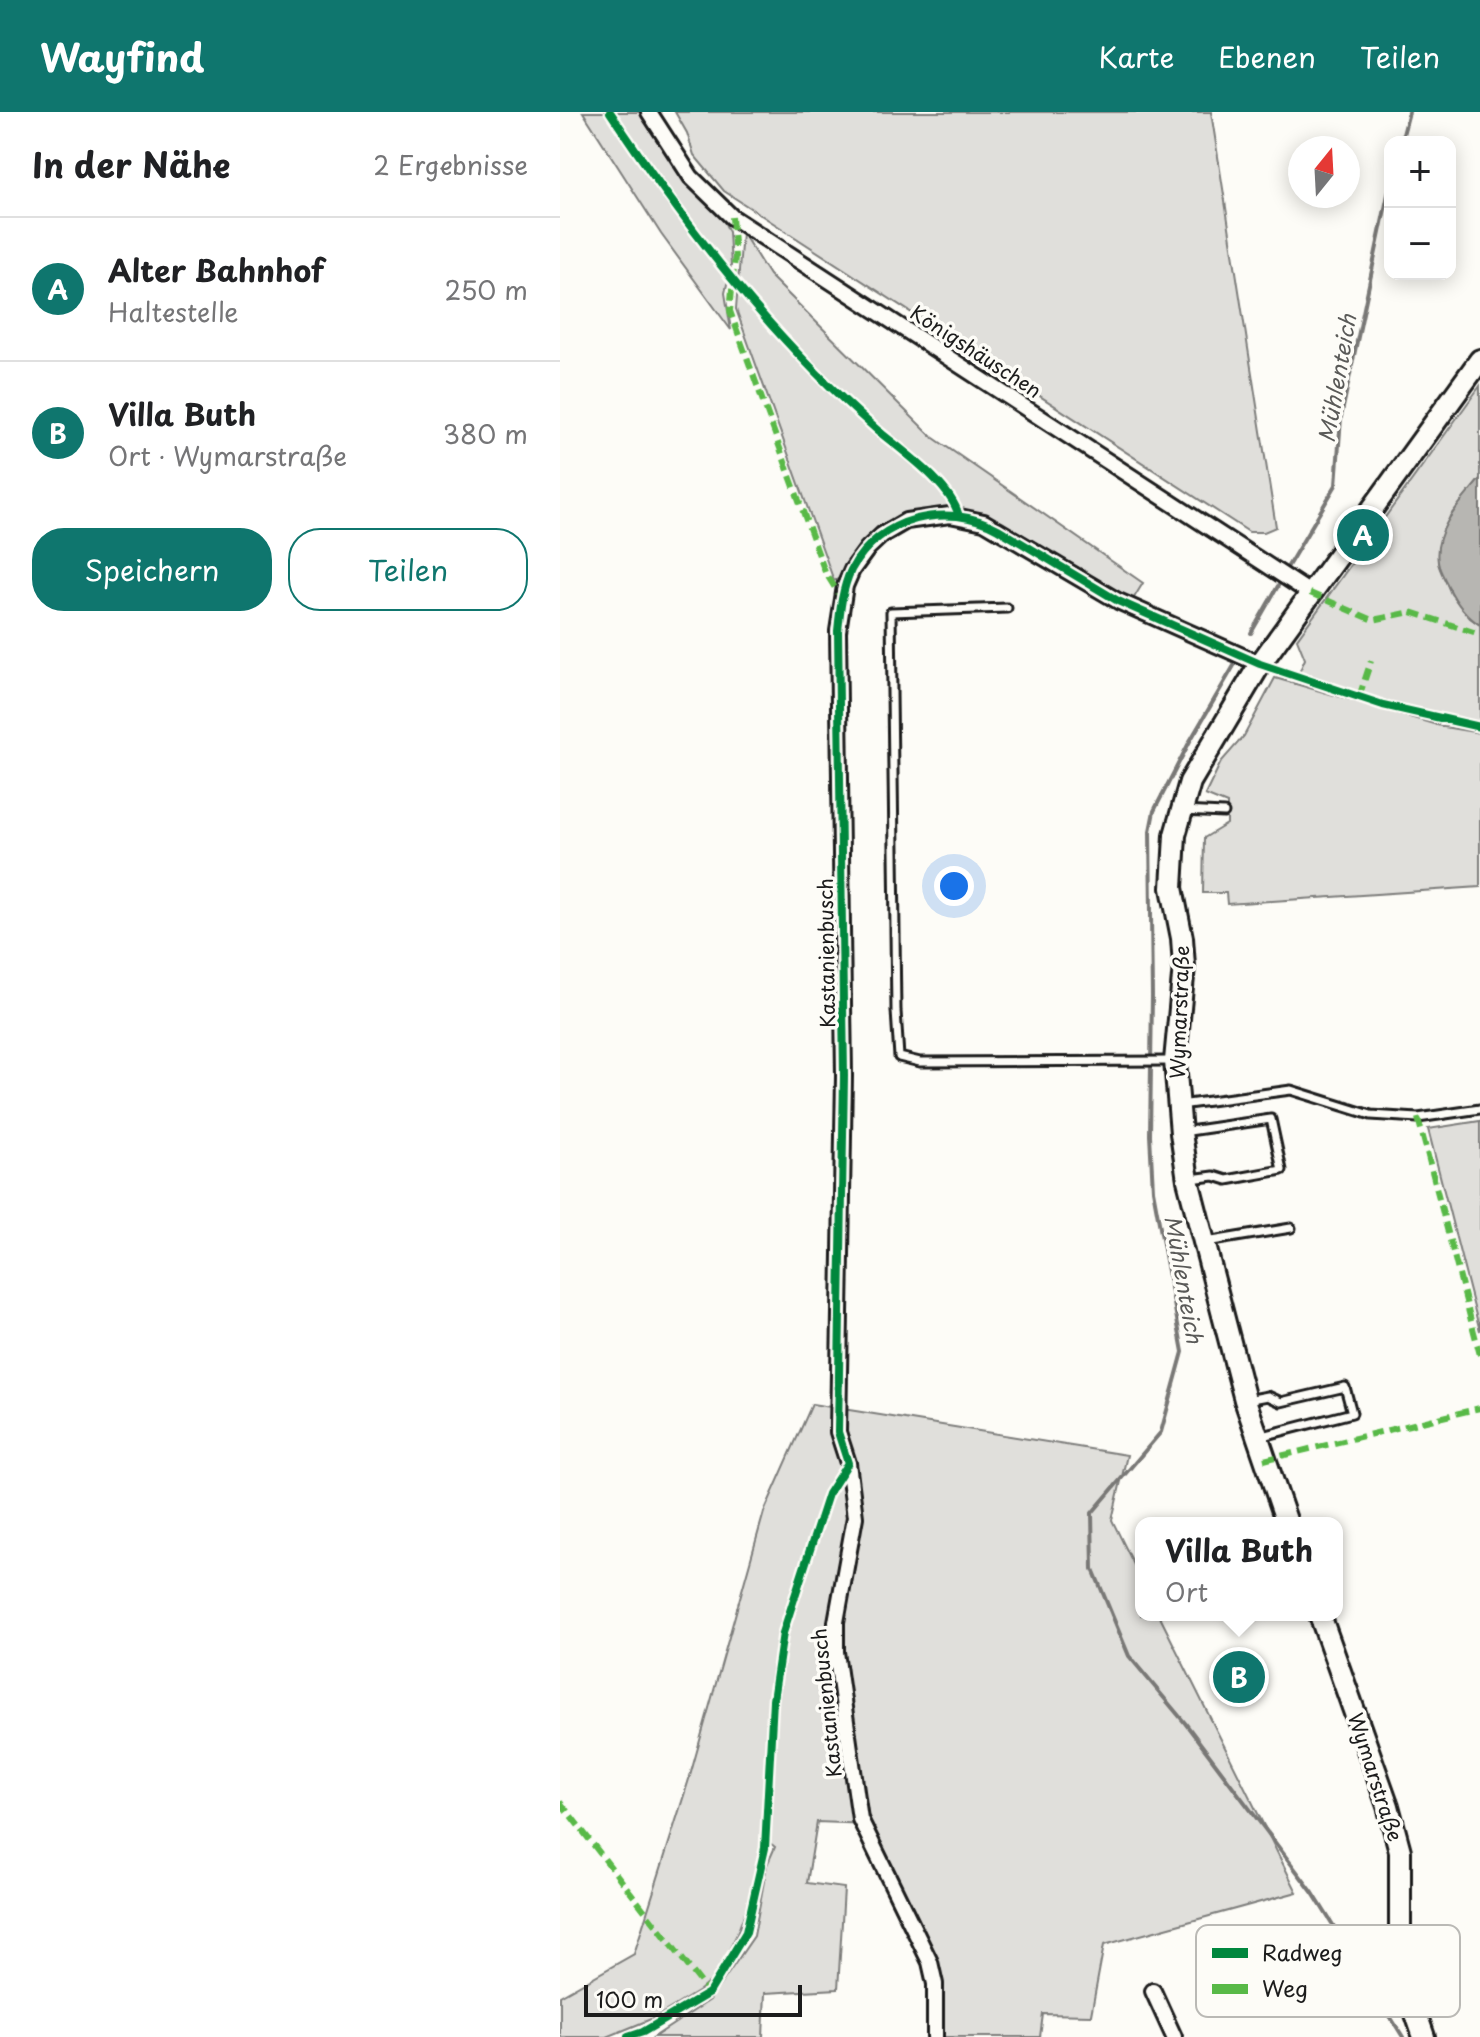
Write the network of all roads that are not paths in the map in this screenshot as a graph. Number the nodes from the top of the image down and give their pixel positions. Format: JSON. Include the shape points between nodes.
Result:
{"nodes":[{"id":1,"x":649,"y":112,"type":"edge"},
{"id":2,"x":1480,"y":360,"type":"edge"},
{"id":3,"x":1310,"y":593,"type":"junction"},
{"id":4,"x":1007,"y":608,"type":"dead end"},
{"id":5,"x":1260,"y":664,"type":"junction"},
{"id":6,"x":1180,"y":811,"type":"junction"},
{"id":7,"x":1224,"y":813,"type":"dead end"},
{"id":8,"x":1169,"y":1061,"type":"junction"},
{"id":9,"x":1177,"y":1105,"type":"junction"},
{"id":10,"x":1480,"y":1109,"type":"edge"},
{"id":11,"x":1181,"y":1133,"type":"junction"},
{"id":12,"x":1188,"y":1180,"type":"junction"},
{"id":13,"x":1291,"y":1228,"type":"dead end"},
{"id":14,"x":1205,"y":1242,"type":"junction"},
{"id":15,"x":1245,"y":1400,"type":"junction"},
{"id":16,"x":1257,"y":1438,"type":"junction"},
{"id":17,"x":1285,"y":1517,"type":"edge"},
{"id":18,"x":1322,"y":1621,"type":"edge"},
{"id":19,"x":1400,"y":1925,"type":"edge"},
{"id":20,"x":1153,"y":1991,"type":"dead end"},
{"id":21,"x":1417,"y":2017,"type":"edge"},
{"id":22,"x":935,"y":2037,"type":"edge"},
{"id":23,"x":1174,"y":2037,"type":"edge"},
{"id":24,"x":1424,"y":2037,"type":"edge"}],
"edges":[{"from":1,"to":3,"type":"street","name":"Königshäuschen","via":[[691,177],[732,217]]},
{"from":2,"to":3,"type":"main road","name":"Wymarstraße"},
{"from":3,"to":5,"type":"main road","name":"Wymarstraße"},
{"from":4,"to":8,"type":"lane","via":[[891,612],[899,1057],[920,1062]]},
{"from":5,"to":6,"type":"main road","name":"Wymarstraße","via":[[1190,782]]},
{"from":5,"to":22,"type":"street","name":"Kastanienbusch","via":[[1118,601],[991,525],[959,516],[912,519],[891,529],[857,562],[842,599],[838,631],[844,1106],[838,1432],[855,1517],[836,1622],[836,1652],[860,1819],[930,1962]]},
{"from":6,"to":7,"type":"lane"},
{"from":6,"to":8,"type":"main road","name":"Wymarstraße","via":[[1172,888],[1184,966]]},
{"from":8,"to":9,"type":"main road","name":"Wymarstraße"},
{"from":9,"to":10,"type":"lane","via":[[1291,1090],[1371,1115],[1418,1118]]},
{"from":9,"to":11,"type":"main road","name":"Wymarstraße"},
{"from":11,"to":12,"type":"main road","name":"Wymarstraße"},
{"from":11,"to":12,"type":"lane","via":[[1271,1119],[1282,1170],[1227,1180]]},
{"from":12,"to":14,"type":"main road","name":"Wymarstraße"},
{"from":13,"to":14,"type":"lane"},
{"from":14,"to":15,"type":"main road","name":"Wymarstraße"},
{"from":15,"to":16,"type":"main road","name":"Wymarstraße"},
{"from":15,"to":16,"type":"lane","via":[[1268,1396],[1281,1402],[1345,1387],[1352,1413]]},
{"from":16,"to":17,"type":"main road","name":"Wymarstraße"},
{"from":18,"to":19,"type":"main road","name":"Wymarstraße","via":[[1400,1851]]},
{"from":20,"to":23,"type":"street"},
{"from":21,"to":24,"type":"main road","name":"Wymarstraße"}]}
